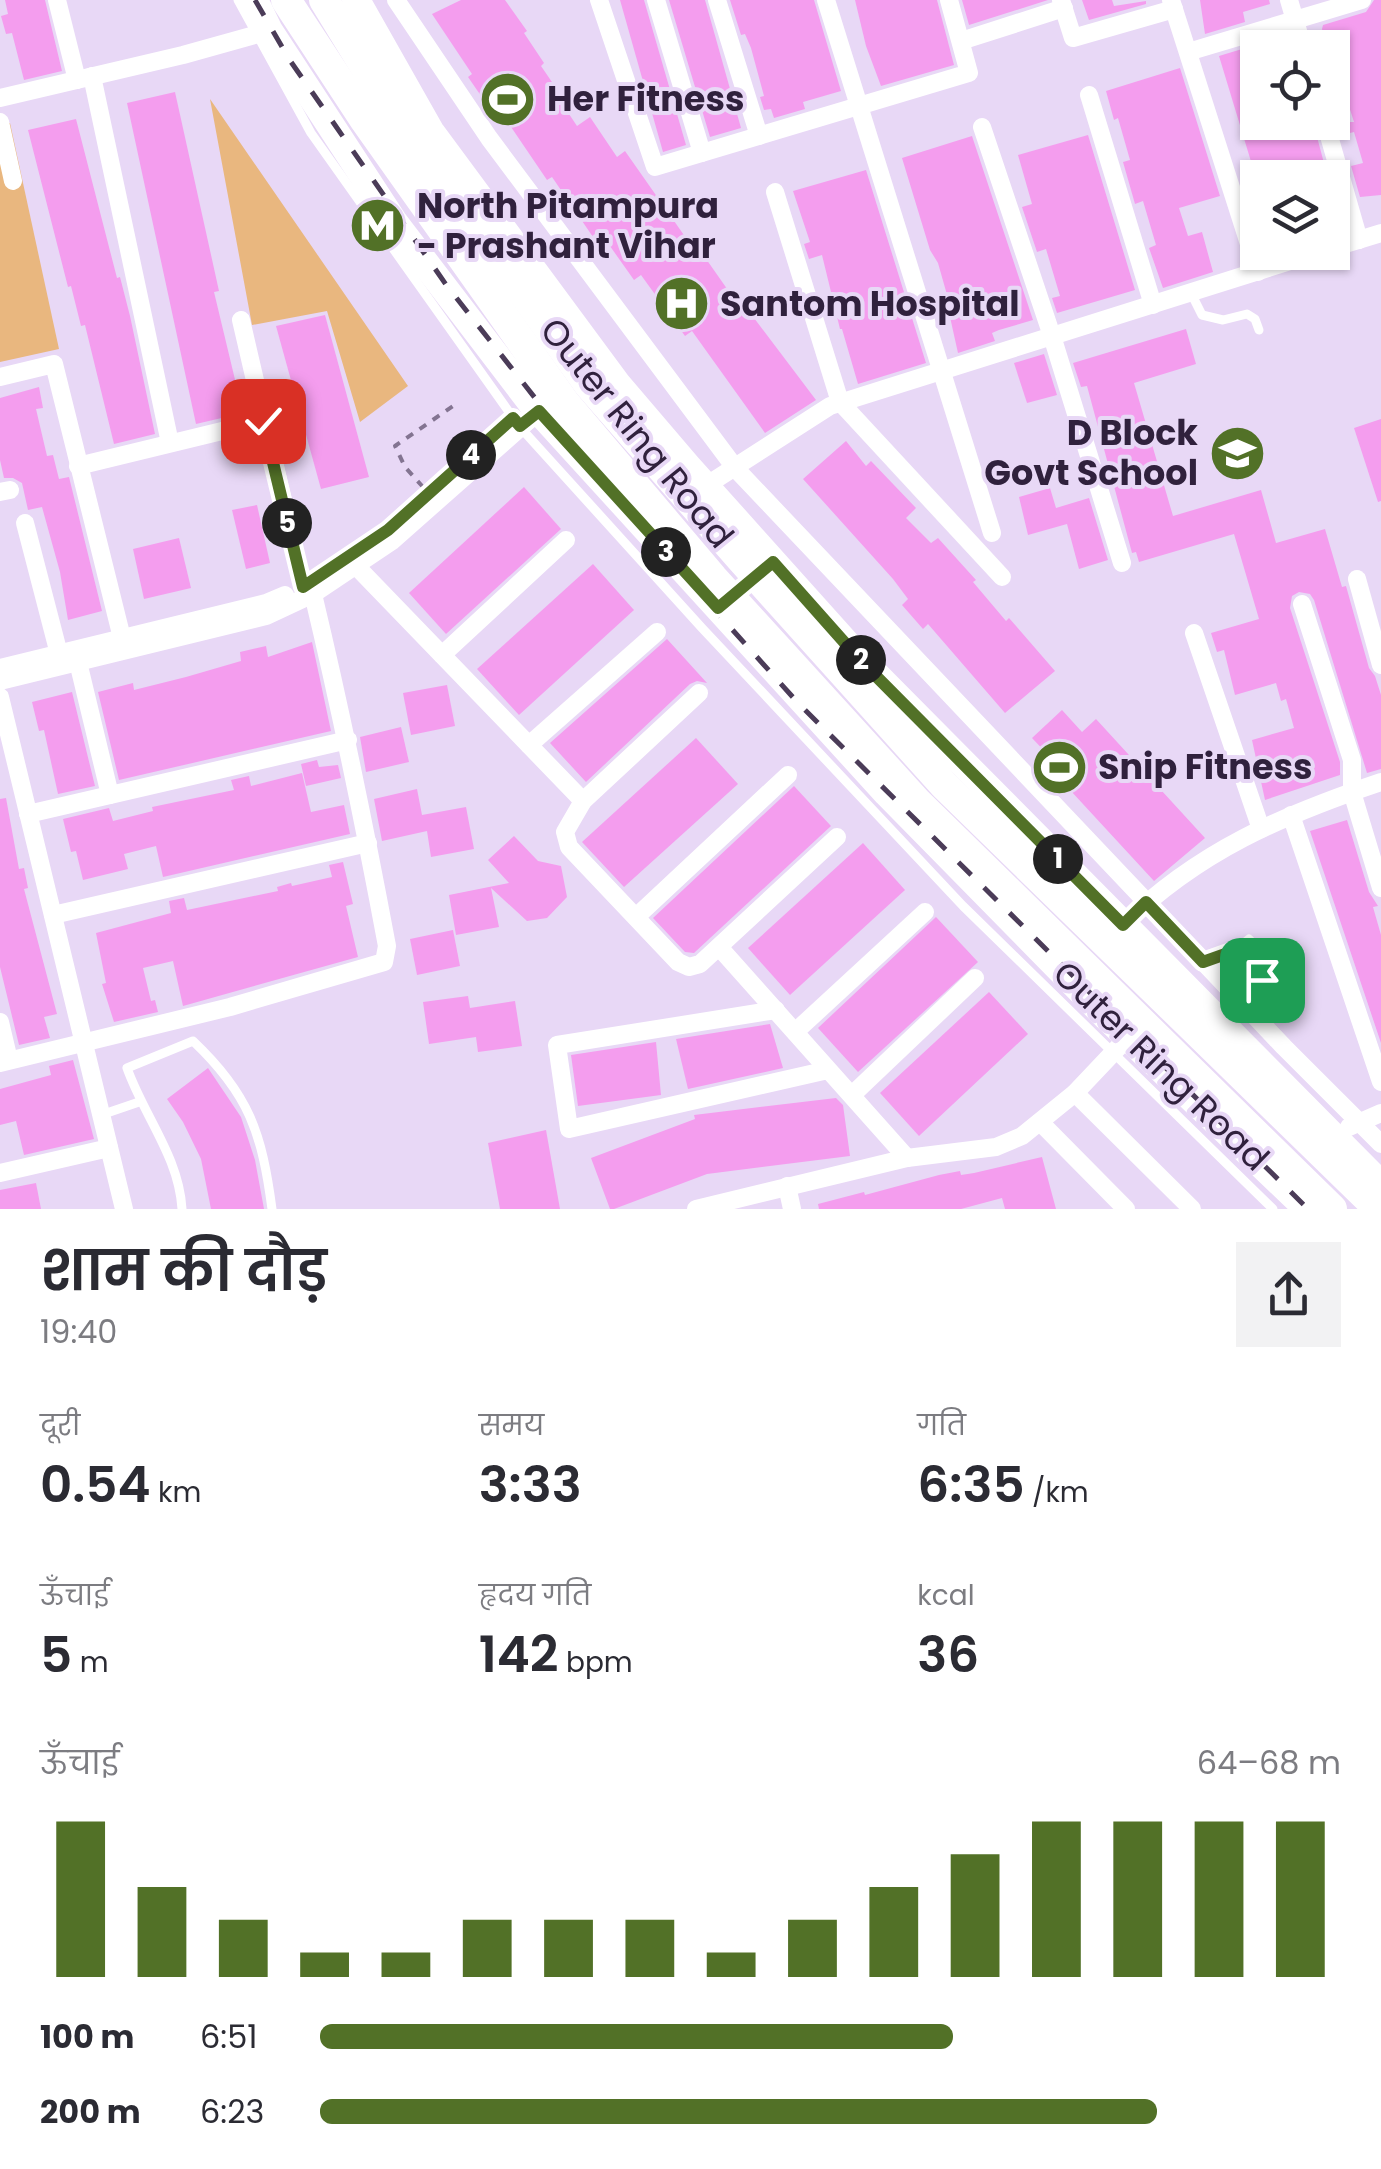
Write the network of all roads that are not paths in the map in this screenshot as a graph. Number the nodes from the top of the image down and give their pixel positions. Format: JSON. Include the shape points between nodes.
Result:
{"nodes":[{"id":1,"x":58,"y":0,"type":"edge"},
{"id":2,"x":238,"y":0,"type":"edge"},
{"id":3,"x":254,"y":0,"type":"edge"},
{"id":4,"x":286,"y":0,"type":"edge"},
{"id":5,"x":324,"y":0,"type":"edge"},
{"id":6,"x":396,"y":0,"type":"edge"},
{"id":7,"x":600,"y":0,"type":"edge"},
{"id":8,"x":656,"y":0,"type":"edge"},
{"id":9,"x":717,"y":0,"type":"edge"},
{"id":10,"x":826,"y":0,"type":"edge"},
{"id":11,"x":948,"y":0,"type":"edge"},
{"id":12,"x":1290,"y":0,"type":"edge"},
{"id":13,"x":1362,"y":0,"type":"edge"},
{"id":14,"x":368,"y":3,"type":"edge"},
{"id":15,"x":1062,"y":4,"type":"edge"},
{"id":16,"x":1173,"y":4,"type":"edge"},
{"id":17,"x":1295,"y":20,"type":"junction"},
{"id":18,"x":1298,"y":30,"type":"edge"},
{"id":19,"x":262,"y":32,"type":"junction"},
{"id":20,"x":960,"y":41,"type":"junction"},
{"id":21,"x":1188,"y":52,"type":"junction"},
{"id":22,"x":84,"y":78,"type":"junction"},
{"id":23,"x":1089,"y":95,"type":"dead end"},
{"id":24,"x":0,"y":98,"type":"edge"},
{"id":25,"x":858,"y":107,"type":"junction"},
{"id":26,"x":0,"y":122,"type":"edge"},
{"id":27,"x":982,"y":127,"type":"dead end"},
{"id":28,"x":759,"y":136,"type":"junction"},
{"id":29,"x":1330,"y":140,"type":"edge"},
{"id":30,"x":702,"y":153,"type":"junction"},
{"id":31,"x":13,"y":180,"type":"dead end"},
{"id":32,"x":775,"y":192,"type":"dead end"},
{"id":33,"x":494,"y":218,"type":"junction"},
{"id":34,"x":1381,"y":233,"type":"edge"},
{"id":35,"x":1359,"y":240,"type":"junction"},
{"id":36,"x":1350,"y":243,"type":"edge"},
{"id":37,"x":424,"y":262,"type":"junction"},
{"id":38,"x":1264,"y":270,"type":"edge"},
{"id":39,"x":1258,"y":272,"type":"junction"},
{"id":40,"x":1191,"y":293,"type":"junction"},
{"id":41,"x":1152,"y":305,"type":"junction"},
{"id":42,"x":241,"y":320,"type":"dead end"},
{"id":43,"x":1259,"y":330,"type":"dead end"},
{"id":44,"x":1052,"y":336,"type":"junction"},
{"id":45,"x":940,"y":371,"type":"junction"},
{"id":46,"x":0,"y":377,"type":"edge"},
{"id":47,"x":840,"y":402,"type":"junction"},
{"id":48,"x":526,"y":414,"type":"junction"},
{"id":49,"x":263,"y":421,"type":"junction"},
{"id":50,"x":170,"y":444,"type":"junction"},
{"id":51,"x":78,"y":466,"type":"junction"},
{"id":52,"x":736,"y":469,"type":"junction"},
{"id":53,"x":707,"y":486,"type":"junction"},
{"id":54,"x":26,"y":523,"type":"dead end"},
{"id":55,"x":992,"y":533,"type":"dead end"},
{"id":56,"x":566,"y":540,"type":"dead end"},
{"id":57,"x":773,"y":562,"type":"junction"},
{"id":58,"x":1122,"y":563,"type":"dead end"},
{"id":59,"x":357,"y":567,"type":"junction"},
{"id":60,"x":1002,"y":576,"type":"dead end"},
{"id":61,"x":1357,"y":579,"type":"dead end"},
{"id":62,"x":308,"y":591,"type":"junction"},
{"id":63,"x":1302,"y":604,"type":"dead end"},
{"id":64,"x":718,"y":608,"type":"junction"},
{"id":65,"x":657,"y":632,"type":"dead end"},
{"id":66,"x":1194,"y":633,"type":"dead end"},
{"id":67,"x":122,"y":638,"type":"junction"},
{"id":68,"x":59,"y":654,"type":"junction"},
{"id":69,"x":442,"y":655,"type":"junction"},
{"id":70,"x":78,"y":662,"type":"junction"},
{"id":71,"x":1381,"y":665,"type":"edge"},
{"id":72,"x":0,"y":668,"type":"edge"},
{"id":73,"x":0,"y":681,"type":"edge"},
{"id":74,"x":698,"y":692,"type":"dead end"},
{"id":75,"x":0,"y":697,"type":"edge"},
{"id":76,"x":348,"y":740,"type":"junction"},
{"id":77,"x":529,"y":745,"type":"junction"},
{"id":78,"x":788,"y":775,"type":"dead end"},
{"id":79,"x":1381,"y":782,"type":"edge"},
{"id":80,"x":1352,"y":792,"type":"junction"},
{"id":81,"x":110,"y":795,"type":"junction"},
{"id":82,"x":583,"y":801,"type":"junction"},
{"id":83,"x":28,"y":814,"type":"junction"},
{"id":84,"x":1291,"y":816,"type":"junction"},
{"id":85,"x":1262,"y":829,"type":"junction"},
{"id":86,"x":837,"y":838,"type":"dead end"},
{"id":87,"x":368,"y":843,"type":"junction"},
{"id":88,"x":1381,"y":888,"type":"edge"},
{"id":89,"x":1146,"y":902,"type":"junction"},
{"id":90,"x":926,"y":912,"type":"dead end"},
{"id":91,"x":53,"y":916,"type":"junction"},
{"id":92,"x":636,"y":917,"type":"junction"},
{"id":93,"x":1123,"y":925,"type":"junction"},
{"id":94,"x":719,"y":947,"type":"junction"},
{"id":95,"x":1234,"y":951,"type":"junction"},
{"id":96,"x":1203,"y":962,"type":"junction"},
{"id":97,"x":974,"y":978,"type":"dead end"},
{"id":98,"x":1262,"y":980,"type":"junction"},
{"id":99,"x":1244,"y":1005,"type":"junction"},
{"id":100,"x":776,"y":1010,"type":"junction"},
{"id":101,"x":0,"y":1022,"type":"edge"},
{"id":102,"x":795,"y":1032,"type":"junction"},
{"id":103,"x":84,"y":1043,"type":"junction"},
{"id":104,"x":1121,"y":1045,"type":"junction"},
{"id":105,"x":1274,"y":1058,"type":"junction"},
{"id":106,"x":5,"y":1062,"type":"edge"},
{"id":107,"x":828,"y":1070,"type":"junction"},
{"id":108,"x":1381,"y":1082,"type":"edge"},
{"id":109,"x":1075,"y":1093,"type":"junction"},
{"id":110,"x":852,"y":1096,"type":"junction"},
{"id":111,"x":139,"y":1102,"type":"junction"},
{"id":112,"x":1381,"y":1113,"type":"edge"},
{"id":113,"x":101,"y":1114,"type":"junction"},
{"id":114,"x":1040,"y":1122,"type":"junction"},
{"id":115,"x":1358,"y":1122,"type":"junction"},
{"id":116,"x":1331,"y":1134,"type":"junction"},
{"id":117,"x":1381,"y":1144,"type":"edge"},
{"id":118,"x":109,"y":1148,"type":"junction"},
{"id":119,"x":908,"y":1158,"type":"junction"},
{"id":120,"x":1359,"y":1163,"type":"junction"},
{"id":121,"x":0,"y":1173,"type":"edge"},
{"id":122,"x":1381,"y":1185,"type":"edge"},
{"id":123,"x":787,"y":1186,"type":"junction"},
{"id":124,"x":742,"y":1204,"type":"edge"},
{"id":125,"x":124,"y":1209,"type":"edge"},
{"id":126,"x":182,"y":1209,"type":"edge"},
{"id":127,"x":272,"y":1209,"type":"edge"},
{"id":128,"x":696,"y":1209,"type":"edge"},
{"id":129,"x":792,"y":1209,"type":"edge"},
{"id":130,"x":1126,"y":1209,"type":"edge"},
{"id":131,"x":1192,"y":1209,"type":"edge"},
{"id":132,"x":1274,"y":1209,"type":"edge"},
{"id":133,"x":1309,"y":1209,"type":"edge"},
{"id":134,"x":1332,"y":1209,"type":"edge"},
{"id":135,"x":1379,"y":1209,"type":"edge"}],
"edges":[{"from":1,"to":22,"type":"street"},
{"from":2,"to":19,"type":"lane"},
{"from":3,"to":19,"type":"main road","name":"Outer Ring Road"},
{"from":4,"to":134,"type":"highway","name":"Outer Ring Road","via":[[566,404],[714,578],[918,803]]},
{"from":5,"to":135,"type":"highway","name":"Outer Ring Road","via":[[386,101],[590,385],[727,544],[944,785]]},
{"from":6,"to":52,"type":"street","via":[[489,138]]},
{"from":7,"to":30,"type":"street","via":[[655,167]]},
{"from":8,"to":30,"type":"street"},
{"from":9,"to":28,"type":"street"},
{"from":10,"to":25,"type":"street"},
{"from":11,"to":20,"type":"street"},
{"from":12,"to":17,"type":"street"},
{"from":13,"to":17,"type":"street"},
{"from":14,"to":33,"type":"main road","name":"Outer Ring Road","via":[[430,131]]},
{"from":15,"to":16,"type":"street","via":[[1073,38]]},
{"from":15,"to":20,"type":"street"},
{"from":16,"to":21,"type":"street"},
{"from":17,"to":18,"type":"street"},
{"from":17,"to":21,"type":"street"},
{"from":19,"to":22,"type":"street"},
{"from":19,"to":37,"type":"main road","name":"Outer Ring Road"},
{"from":19,"to":48,"type":"lane","via":[[311,133]]},
{"from":20,"to":25,"type":"street","via":[[969,73]]},
{"from":21,"to":39,"type":"street"},
{"from":22,"to":24,"type":"street"},
{"from":22,"to":50,"type":"street"},
{"from":23,"to":41,"type":"street"},
{"from":25,"to":28,"type":"street"},
{"from":25,"to":45,"type":"street"},
{"from":26,"to":31,"type":"street"},
{"from":27,"to":44,"type":"street"},
{"from":28,"to":30,"type":"street"},
{"from":29,"to":35,"type":"street"},
{"from":32,"to":47,"type":"street"},
{"from":33,"to":37,"type":"main road"},
{"from":33,"to":53,"type":"main road","name":"Outer Ring Road","via":[[617,384]]},
{"from":34,"to":35,"type":"street"},
{"from":35,"to":36,"type":"street"},
{"from":37,"to":48,"type":"main road","name":"Outer Ring Road"},
{"from":38,"to":39,"type":"street"},
{"from":39,"to":40,"type":"street"},
{"from":40,"to":41,"type":"street"},
{"from":40,"to":43,"type":"lane","via":[[1202,315],[1222,320],[1247,314]]},
{"from":41,"to":44,"type":"street"},
{"from":42,"to":49,"type":"street"},
{"from":44,"to":45,"type":"street"},
{"from":44,"to":58,"type":"street"},
{"from":45,"to":47,"type":"street"},
{"from":45,"to":55,"type":"street"},
{"from":46,"to":51,"type":"street","via":[[54,364]]},
{"from":47,"to":52,"type":"street"},
{"from":47,"to":60,"type":"street"},
{"from":48,"to":59,"type":"street"},
{"from":48,"to":62,"type":"street"},
{"from":48,"to":64,"type":"main road","name":"Outer Ring Road"},
{"from":48,"to":104,"type":"lane","via":[[702,628],[963,906]]},
{"from":49,"to":50,"type":"street"},
{"from":49,"to":62,"type":"street"},
{"from":50,"to":51,"type":"street"},
{"from":51,"to":67,"type":"street"},
{"from":52,"to":53,"type":"street"},
{"from":52,"to":89,"type":"street"},
{"from":53,"to":57,"type":"main road","name":"Outer Ring Road"},
{"from":54,"to":68,"type":"street"},
{"from":56,"to":69,"type":"street"},
{"from":57,"to":64,"type":"main road"},
{"from":57,"to":93,"type":"main road","name":"Outer Ring Road","via":[[860,660]]},
{"from":59,"to":62,"type":"street"},
{"from":59,"to":69,"type":"street"},
{"from":61,"to":71,"type":"street"},
{"from":62,"to":67,"type":"street"},
{"from":62,"to":70,"type":"street","via":[[266,616]]},
{"from":62,"to":76,"type":"street"},
{"from":63,"to":80,"type":"street","via":[[1352,760]]},
{"from":64,"to":104,"type":"main road","name":"Outer Ring Road"},
{"from":65,"to":77,"type":"street"},
{"from":66,"to":85,"type":"street"},
{"from":67,"to":68,"type":"street"},
{"from":68,"to":72,"type":"street"},
{"from":69,"to":77,"type":"street"},
{"from":70,"to":73,"type":"street"},
{"from":70,"to":81,"type":"street"},
{"from":74,"to":82,"type":"street"},
{"from":75,"to":83,"type":"street"},
{"from":76,"to":81,"type":"street"},
{"from":76,"to":87,"type":"street"},
{"from":77,"to":82,"type":"street"},
{"from":78,"to":92,"type":"street"},
{"from":79,"to":80,"type":"street"},
{"from":80,"to":84,"type":"street"},
{"from":80,"to":88,"type":"street"},
{"from":81,"to":83,"type":"street"},
{"from":82,"to":92,"type":"street","via":[[564,832],[569,847]]},
{"from":83,"to":91,"type":"street"},
{"from":84,"to":85,"type":"street"},
{"from":84,"to":108,"type":"street"},
{"from":85,"to":89,"type":"street","via":[[1195,864]]},
{"from":86,"to":94,"type":"street"},
{"from":87,"to":91,"type":"street"},
{"from":87,"to":103,"type":"street","via":[[387,946],[384,962]]},
{"from":89,"to":93,"type":"street"},
{"from":89,"to":96,"type":"street"},
{"from":90,"to":102,"type":"street"},
{"from":91,"to":103,"type":"street"},
{"from":92,"to":94,"type":"street","via":[[690,967]]},
{"from":93,"to":105,"type":"main road","name":"Outer Ring Road"},
{"from":94,"to":100,"type":"street"},
{"from":95,"to":96,"type":"lane"},
{"from":95,"to":98,"type":"lane"},
{"from":95,"to":98,"type":"lane","via":[[1250,938],[1275,966]]},
{"from":96,"to":99,"type":"street"},
{"from":97,"to":110,"type":"street"},
{"from":98,"to":99,"type":"lane"},
{"from":99,"to":105,"type":"street"},
{"from":100,"to":102,"type":"street"},
{"from":100,"to":107,"type":"street","via":[[557,1045],[569,1129]]},
{"from":101,"to":106,"type":"street"},
{"from":102,"to":107,"type":"street"},
{"from":103,"to":106,"type":"street"},
{"from":103,"to":113,"type":"street"},
{"from":104,"to":109,"type":"street"},
{"from":104,"to":132,"type":"lane"},
{"from":104,"to":133,"type":"main road","name":"Outer Ring Road"},
{"from":105,"to":115,"type":"street"},
{"from":105,"to":116,"type":"main road","name":"Outer Ring Road"},
{"from":107,"to":110,"type":"street"},
{"from":109,"to":114,"type":"street"},
{"from":109,"to":131,"type":"street"},
{"from":110,"to":119,"type":"street"},
{"from":111,"to":113,"type":"lane"},
{"from":111,"to":126,"type":"lane","via":[[167,1150]]},
{"from":111,"to":127,"type":"lane","via":[[127,1068],[192,1041],[235,1085],[248,1112]]},
{"from":112,"to":115,"type":"street"},
{"from":113,"to":118,"type":"street"},
{"from":114,"to":119,"type":"street","via":[[996,1146]]},
{"from":114,"to":130,"type":"street"},
{"from":115,"to":116,"type":"street"},
{"from":115,"to":117,"type":"street"},
{"from":116,"to":120,"type":"main road","name":"Outer Ring Road"},
{"from":118,"to":121,"type":"street"},
{"from":118,"to":125,"type":"street"},
{"from":119,"to":123,"type":"street"},
{"from":120,"to":122,"type":"main road","name":"Outer Ring Road"},
{"from":120,"to":133,"type":"main road"},
{"from":123,"to":124,"type":"street"},
{"from":123,"to":129,"type":"street"},
{"from":124,"to":128,"type":"street"}]}
